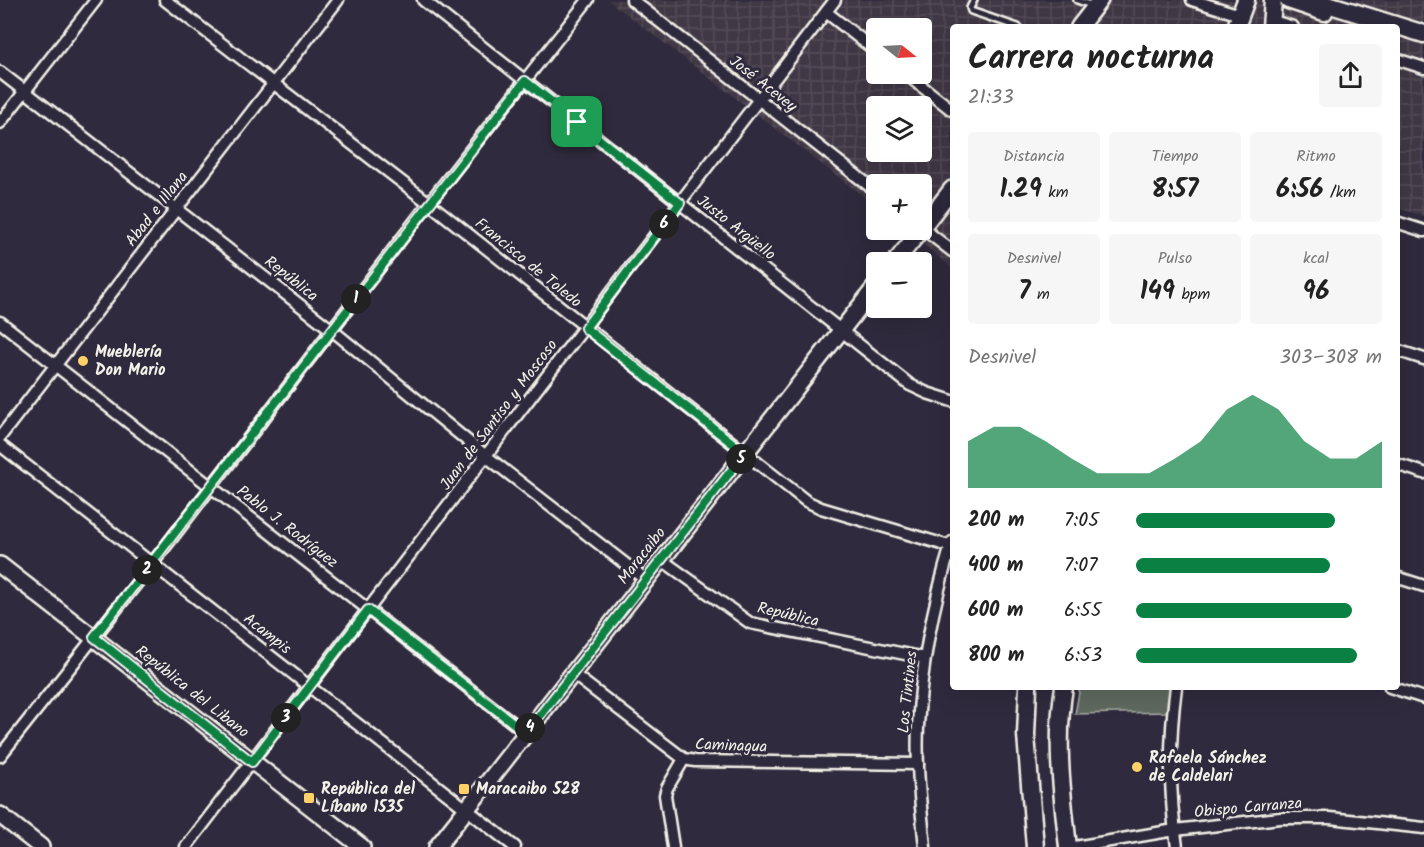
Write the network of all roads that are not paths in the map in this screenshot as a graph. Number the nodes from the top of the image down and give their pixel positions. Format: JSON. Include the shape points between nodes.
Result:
{"nodes":[{"id":1,"x":96,"y":0,"type":"edge"},
{"id":2,"x":165,"y":0,"type":"edge"},
{"id":3,"x":338,"y":0,"type":"edge"},
{"id":4,"x":423,"y":0,"type":"edge"},
{"id":5,"x":588,"y":0,"type":"edge"},
{"id":6,"x":632,"y":0,"type":"edge"},
{"id":7,"x":836,"y":0,"type":"edge"},
{"id":8,"x":974,"y":0,"type":"edge"},
{"id":9,"x":1077,"y":0,"type":"edge"},
{"id":10,"x":1192,"y":0,"type":"edge"},
{"id":11,"x":1273,"y":0,"type":"edge"},
{"id":12,"x":1288,"y":0,"type":"edge"},
{"id":13,"x":1315,"y":0,"type":"edge"},
{"id":14,"x":1098,"y":3,"type":"edge"},
{"id":15,"x":826,"y":12,"type":"junction"},
{"id":16,"x":1241,"y":14,"type":"edge"},
{"id":17,"x":1009,"y":24,"type":"edge"},
{"id":18,"x":1081,"y":24,"type":"edge"},
{"id":19,"x":1272,"y":24,"type":"edge"},
{"id":20,"x":1363,"y":24,"type":"edge"},
{"id":21,"x":1392,"y":24,"type":"edge"},
{"id":22,"x":1400,"y":27,"type":"edge"},
{"id":23,"x":1424,"y":34,"type":"edge"},
{"id":24,"x":1400,"y":36,"type":"edge"},
{"id":25,"x":866,"y":43,"type":"edge"},
{"id":26,"x":1424,"y":44,"type":"edge"},
{"id":27,"x":1400,"y":60,"type":"edge"},
{"id":28,"x":1424,"y":68,"type":"edge"},
{"id":29,"x":0,"y":72,"type":"edge"},
{"id":30,"x":525,"y":81,"type":"junction"},
{"id":31,"x":273,"y":84,"type":"junction"},
{"id":32,"x":919,"y":84,"type":"edge"},
{"id":33,"x":25,"y":91,"type":"junction"},
{"id":34,"x":759,"y":100,"type":"junction"},
{"id":35,"x":950,"y":108,"type":"edge"},
{"id":36,"x":0,"y":123,"type":"edge"},
{"id":37,"x":866,"y":183,"type":"edge"},
{"id":38,"x":950,"y":192,"type":"edge"},
{"id":39,"x":429,"y":203,"type":"junction"},
{"id":40,"x":680,"y":203,"type":"junction"},
{"id":41,"x":176,"y":209,"type":"junction"},
{"id":42,"x":932,"y":214,"type":"edge"},
{"id":43,"x":1400,"y":223,"type":"edge"},
{"id":44,"x":1424,"y":231,"type":"edge"},
{"id":45,"x":932,"y":236,"type":"edge"},
{"id":46,"x":912,"y":240,"type":"edge"},
{"id":47,"x":950,"y":250,"type":"edge"},
{"id":48,"x":903,"y":252,"type":"edge"},
{"id":49,"x":866,"y":299,"type":"edge"},
{"id":50,"x":0,"y":322,"type":"edge"},
{"id":51,"x":585,"y":328,"type":"junction"},
{"id":52,"x":332,"y":330,"type":"junction"},
{"id":53,"x":841,"y":331,"type":"junction"},
{"id":54,"x":1400,"y":351,"type":"edge"},
{"id":55,"x":1424,"y":359,"type":"edge"},
{"id":56,"x":55,"y":365,"type":"junction"},
{"id":57,"x":950,"y":400,"type":"edge"},
{"id":58,"x":0,"y":437,"type":"edge"},
{"id":59,"x":0,"y":445,"type":"edge"},
{"id":60,"x":745,"y":453,"type":"junction"},
{"id":61,"x":486,"y":456,"type":"junction"},
{"id":62,"x":1400,"y":465,"type":"edge"},
{"id":63,"x":1424,"y":472,"type":"edge"},
{"id":64,"x":211,"y":487,"type":"junction"},
{"id":65,"x":950,"y":544,"type":"edge"},
{"id":66,"x":950,"y":552,"type":"edge"},
{"id":67,"x":662,"y":560,"type":"junction"},
{"id":68,"x":152,"y":564,"type":"junction"},
{"id":69,"x":0,"y":565,"type":"edge"},
{"id":70,"x":1400,"y":578,"type":"edge"},
{"id":71,"x":646,"y":580,"type":"junction"},
{"id":72,"x":1424,"y":585,"type":"edge"},
{"id":73,"x":368,"y":610,"type":"junction"},
{"id":74,"x":94,"y":637,"type":"junction"},
{"id":75,"x":925,"y":658,"type":"junction"},
{"id":76,"x":573,"y":674,"type":"junction"},
{"id":77,"x":309,"y":687,"type":"junction"},
{"id":78,"x":1028,"y":690,"type":"edge"},
{"id":79,"x":1064,"y":690,"type":"edge"},
{"id":80,"x":1176,"y":690,"type":"edge"},
{"id":81,"x":1399,"y":690,"type":"edge"},
{"id":82,"x":1424,"y":698,"type":"edge"},
{"id":83,"x":526,"y":733,"type":"junction"},
{"id":84,"x":0,"y":756,"type":"edge"},
{"id":85,"x":684,"y":759,"type":"junction"},
{"id":86,"x":252,"y":762,"type":"junction"},
{"id":87,"x":918,"y":764,"type":"junction"},
{"id":88,"x":466,"y":810,"type":"junction"},
{"id":89,"x":0,"y":815,"type":"edge"},
{"id":90,"x":1424,"y":828,"type":"edge"},
{"id":91,"x":1175,"y":830,"type":"junction"},
{"id":92,"x":191,"y":845,"type":"edge"},
{"id":93,"x":41,"y":847,"type":"edge"},
{"id":94,"x":362,"y":847,"type":"edge"},
{"id":95,"x":437,"y":847,"type":"edge"},
{"id":96,"x":515,"y":847,"type":"edge"},
{"id":97,"x":673,"y":847,"type":"edge"},
{"id":98,"x":924,"y":847,"type":"edge"},
{"id":99,"x":1035,"y":847,"type":"edge"},
{"id":100,"x":1068,"y":847,"type":"edge"},
{"id":101,"x":1075,"y":847,"type":"edge"},
{"id":102,"x":1177,"y":847,"type":"edge"}],
"edges":[{"from":1,"to":33,"type":"street"},
{"from":2,"to":31,"type":"street","name":"Francisco de Toledo"},
{"from":3,"to":31,"type":"street","name":"Abad e Illana"},
{"from":4,"to":30,"type":"street","name":"Justo Argüello"},
{"from":5,"to":30,"type":"street"},
{"from":6,"to":34,"type":"street","name":"José Acevey"},
{"from":7,"to":15,"type":"street","name":"Juan de Santiso y Moscoso"},
{"from":8,"to":17,"type":"lane","via":[[971,11]]},
{"from":9,"to":14,"type":"lane"},
{"from":10,"to":16,"type":"street"},
{"from":11,"to":19,"type":"main road"},
{"from":12,"to":20,"type":"main road"},
{"from":13,"to":21,"type":"main road"},
{"from":14,"to":18,"type":"main road"},
{"from":15,"to":25,"type":"street"},
{"from":15,"to":34,"type":"street","name":"Juan de Santiso y Moscoso"},
{"from":22,"to":23,"type":"main road"},
{"from":24,"to":26,"type":"main road"},
{"from":27,"to":28,"type":"street"},
{"from":29,"to":33,"type":"street","name":"República"},
{"from":30,"to":39,"type":"street"},
{"from":30,"to":40,"type":"street","name":"Justo Argüello"},
{"from":31,"to":39,"type":"street","name":"Francisco de Toledo"},
{"from":31,"to":41,"type":"street","name":"Abad e Illana"},
{"from":32,"to":35,"type":"street"},
{"from":33,"to":36,"type":"street"},
{"from":33,"to":41,"type":"street","name":"República"},
{"from":34,"to":37,"type":"street","name":"José Acevey"},
{"from":34,"to":40,"type":"street","name":"Juan de Santiso y Moscoso"},
{"from":38,"to":42,"type":"main road"},
{"from":39,"to":51,"type":"street","name":"Francisco de Toledo"},
{"from":39,"to":52,"type":"street"},
{"from":40,"to":51,"type":"street","name":"Juan de Santiso y Moscoso"},
{"from":40,"to":53,"type":"street","name":"Justo Argüello"},
{"from":41,"to":52,"type":"street","name":"República"},
{"from":41,"to":56,"type":"street","name":"Abad e Illana"},
{"from":43,"to":44,"type":"street"},
{"from":45,"to":47,"type":"street"},
{"from":46,"to":48,"type":"main road"},
{"from":49,"to":53,"type":"main road","name":"Maracaibo"},
{"from":50,"to":56,"type":"street","name":"Pablo J. Rodríguez"},
{"from":51,"to":60,"type":"street","name":"Francisco de Toledo"},
{"from":51,"to":61,"type":"street","name":"Juan de Santiso y Moscoso"},
{"from":52,"to":61,"type":"street","name":"República"},
{"from":52,"to":64,"type":"street"},
{"from":53,"to":57,"type":"street","name":"Justo Argüello","via":[[910,385]]},
{"from":53,"to":60,"type":"main road","name":"Maracaibo"},
{"from":54,"to":55,"type":"street"},
{"from":56,"to":58,"type":"street","name":"Abad e Illana"},
{"from":56,"to":64,"type":"street","name":"Pablo J. Rodríguez"},
{"from":59,"to":68,"type":"street","name":"Acampis"},
{"from":60,"to":65,"type":"street","name":"Francisco de Toledo","via":[[806,501],[821,508]]},
{"from":60,"to":67,"type":"main road","name":"Maracaibo"},
{"from":61,"to":71,"type":"street","name":"República"},
{"from":61,"to":73,"type":"street","name":"Juan de Santiso y Moscoso"},
{"from":62,"to":63,"type":"street"},
{"from":64,"to":68,"type":"street"},
{"from":64,"to":73,"type":"street","name":"Pablo J. Rodríguez"},
{"from":66,"to":75,"type":"street","name":"Los Tintines"},
{"from":67,"to":71,"type":"main road","name":"Maracaibo"},
{"from":67,"to":75,"type":"street","name":"República","via":[[750,623]]},
{"from":68,"to":74,"type":"street"},
{"from":68,"to":77,"type":"street","name":"Acampis"},
{"from":69,"to":74,"type":"main road","name":"República del Libano"},
{"from":70,"to":72,"type":"street"},
{"from":71,"to":76,"type":"main road","name":"Maracaibo"},
{"from":73,"to":77,"type":"street","name":"Juan de Santiso y Moscoso"},
{"from":73,"to":83,"type":"street","name":"Pablo J. Rodríguez"},
{"from":74,"to":84,"type":"street"},
{"from":74,"to":86,"type":"main road","name":"República del Libano"},
{"from":75,"to":87,"type":"street","name":"Los Tintines"},
{"from":76,"to":83,"type":"main road","name":"Maracaibo"},
{"from":76,"to":85,"type":"street","name":"Caminagua"},
{"from":77,"to":86,"type":"street","name":"Juan de Santiso y Moscoso"},
{"from":77,"to":88,"type":"street","name":"Acampis"},
{"from":78,"to":99,"type":"main road","via":[[1026,735]]},
{"from":79,"to":100,"type":"main road","via":[[1059,759]]},
{"from":80,"to":91,"type":"street","via":[[1170,752]]},
{"from":81,"to":82,"type":"street"},
{"from":83,"to":88,"type":"main road","name":"Maracaibo"},
{"from":85,"to":87,"type":"street","name":"Caminagua"},
{"from":85,"to":97,"type":"street","via":[[665,795]]},
{"from":86,"to":92,"type":"street","name":"Juan de Santiso y Moscoso"},
{"from":86,"to":94,"type":"main road","name":"República del Libano"},
{"from":87,"to":98,"type":"street","name":"Los Tintines"},
{"from":88,"to":95,"type":"main road","name":"Maracaibo"},
{"from":88,"to":96,"type":"street","name":"Acampis"},
{"from":89,"to":93,"type":"main road"},
{"from":90,"to":91,"type":"street","name":"Obispo Carranza","via":[[1330,818],[1280,818]]},
{"from":91,"to":101,"type":"street","name":"Obispo Carranza"},
{"from":91,"to":102,"type":"street"}]}
